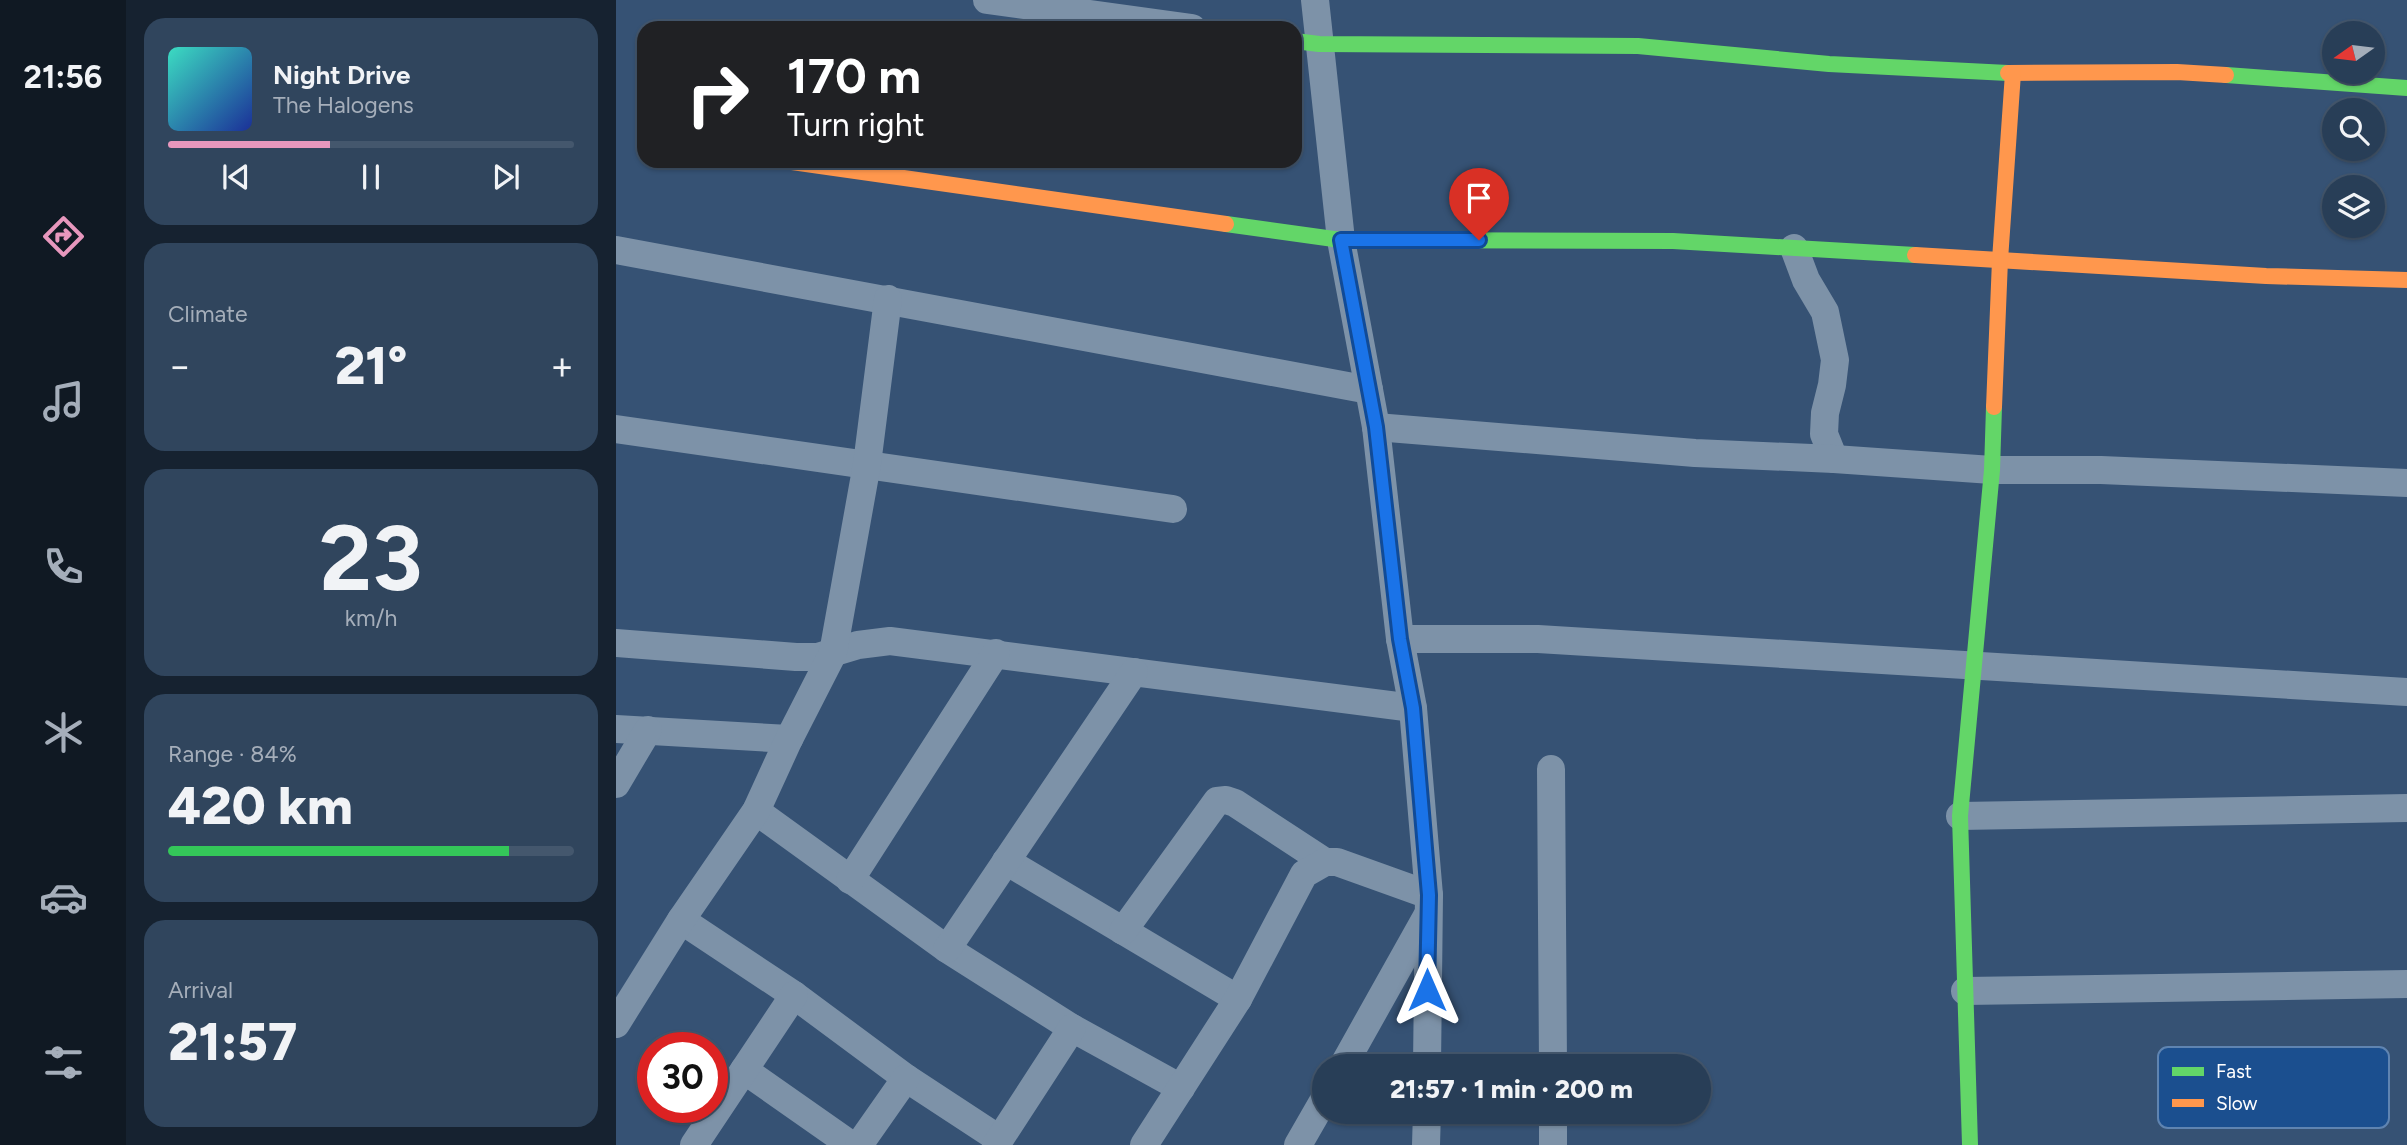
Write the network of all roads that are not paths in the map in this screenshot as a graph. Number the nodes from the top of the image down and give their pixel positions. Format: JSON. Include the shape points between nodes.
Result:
{"nodes":[{"id":1,"x":987,"y":0,"type":"edge"},
{"id":2,"x":1314,"y":0,"type":"edge"},
{"id":3,"x":1141,"y":21,"type":"edge"},
{"id":4,"x":1307,"y":43,"type":"edge"},
{"id":5,"x":2013,"y":73,"type":"junction"},
{"id":6,"x":2407,"y":88,"type":"edge"},
{"id":7,"x":834,"y":168,"type":"edge"},
{"id":8,"x":1341,"y":240,"type":"junction"},
{"id":9,"x":1794,"y":248,"type":"junction"},
{"id":10,"x":616,"y":250,"type":"edge"},
{"id":11,"x":2000,"y":260,"type":"junction"},
{"id":12,"x":2407,"y":280,"type":"edge"},
{"id":13,"x":888,"y":299,"type":"junction"},
{"id":14,"x":1369,"y":390,"type":"junction"},
{"id":15,"x":1376,"y":427,"type":"junction"},
{"id":16,"x":616,"y":429,"type":"edge"},
{"id":17,"x":1834,"y":459,"type":"junction"},
{"id":18,"x":867,"y":464,"type":"junction"},
{"id":19,"x":1992,"y":470,"type":"junction"},
{"id":20,"x":2407,"y":483,"type":"edge"},
{"id":21,"x":1173,"y":509,"type":"dead end"},
{"id":22,"x":1400,"y":639,"type":"junction"},
{"id":23,"x":616,"y":643,"type":"edge"},
{"id":24,"x":833,"y":653,"type":"junction"},
{"id":25,"x":996,"y":653,"type":"junction"},
{"id":26,"x":1975,"y":664,"type":"junction"},
{"id":27,"x":1134,"y":672,"type":"junction"},
{"id":28,"x":2407,"y":692,"type":"edge"},
{"id":29,"x":1413,"y":708,"type":"junction"},
{"id":30,"x":616,"y":729,"type":"edge"},
{"id":31,"x":648,"y":730,"type":"junction"},
{"id":32,"x":789,"y":738,"type":"junction"},
{"id":33,"x":1551,"y":769,"type":"dead end"},
{"id":34,"x":616,"y":784,"type":"edge"},
{"id":35,"x":2407,"y":808,"type":"edge"},
{"id":36,"x":756,"y":811,"type":"junction"},
{"id":37,"x":1960,"y":816,"type":"junction"},
{"id":38,"x":1006,"y":861,"type":"junction"},
{"id":39,"x":1325,"y":862,"type":"junction"},
{"id":40,"x":850,"y":880,"type":"junction"},
{"id":41,"x":1429,"y":904,"type":"junction"},
{"id":42,"x":681,"y":920,"type":"junction"},
{"id":43,"x":1123,"y":931,"type":"junction"},
{"id":44,"x":947,"y":949,"type":"junction"},
{"id":45,"x":2407,"y":984,"type":"edge"},
{"id":46,"x":1965,"y":990,"type":"junction"},
{"id":47,"x":794,"y":995,"type":"junction"},
{"id":48,"x":1238,"y":999,"type":"junction"},
{"id":49,"x":616,"y":1024,"type":"edge"},
{"id":50,"x":1072,"y":1028,"type":"junction"},
{"id":51,"x":1349,"y":1054,"type":"edge"},
{"id":52,"x":1427,"y":1054,"type":"edge"},
{"id":53,"x":1553,"y":1054,"type":"edge"},
{"id":54,"x":744,"y":1070,"type":"junction"},
{"id":55,"x":906,"y":1078,"type":"junction"},
{"id":56,"x":1181,"y":1088,"type":"junction"},
{"id":57,"x":1312,"y":1121,"type":"edge"},
{"id":58,"x":1427,"y":1124,"type":"edge"},
{"id":59,"x":1553,"y":1124,"type":"edge"},
{"id":60,"x":998,"y":1142,"type":"edge"},
{"id":61,"x":694,"y":1145,"type":"edge"},
{"id":62,"x":851,"y":1145,"type":"edge"},
{"id":63,"x":859,"y":1145,"type":"edge"},
{"id":64,"x":1144,"y":1145,"type":"edge"},
{"id":65,"x":1298,"y":1145,"type":"edge"},
{"id":66,"x":1426,"y":1145,"type":"edge"},
{"id":67,"x":1553,"y":1145,"type":"edge"},
{"id":68,"x":1970,"y":1145,"type":"edge"}],
"edges":[{"from":1,"to":3,"type":"street"},
{"from":2,"to":4,"type":"street"},
{"from":4,"to":5,"type":"street","via":[[1637,46],[1829,64]]},
{"from":4,"to":8,"type":"street"},
{"from":5,"to":6,"type":"street","via":[[2177,72]]},
{"from":5,"to":11,"type":"street"},
{"from":7,"to":8,"type":"street"},
{"from":8,"to":9,"type":"street","via":[[1673,241]]},
{"from":8,"to":14,"type":"street"},
{"from":9,"to":11,"type":"street"},
{"from":9,"to":17,"type":"street","via":[[1825,312],[1835,360],[1824,434]]},
{"from":10,"to":13,"type":"street"},
{"from":11,"to":12,"type":"street"},
{"from":11,"to":19,"type":"street"},
{"from":13,"to":14,"type":"street"},
{"from":13,"to":18,"type":"street"},
{"from":14,"to":15,"type":"street"},
{"from":15,"to":17,"type":"street","via":[[1695,453]]},
{"from":15,"to":22,"type":"street"},
{"from":16,"to":18,"type":"street"},
{"from":17,"to":19,"type":"street"},
{"from":18,"to":21,"type":"street"},
{"from":18,"to":24,"type":"street"},
{"from":19,"to":20,"type":"street"},
{"from":19,"to":26,"type":"street"},
{"from":22,"to":26,"type":"street","via":[[1538,639]]},
{"from":22,"to":29,"type":"street"},
{"from":23,"to":24,"type":"street","via":[[796,657]]},
{"from":24,"to":25,"type":"street","via":[[890,641]]},
{"from":24,"to":32,"type":"street"},
{"from":25,"to":27,"type":"street"},
{"from":25,"to":40,"type":"street"},
{"from":26,"to":28,"type":"street"},
{"from":26,"to":37,"type":"street"},
{"from":27,"to":29,"type":"street"},
{"from":27,"to":38,"type":"street"},
{"from":29,"to":41,"type":"street"},
{"from":30,"to":31,"type":"street"},
{"from":31,"to":32,"type":"street"},
{"from":31,"to":34,"type":"street"},
{"from":32,"to":36,"type":"street"},
{"from":33,"to":53,"type":"street"},
{"from":35,"to":37,"type":"street"},
{"from":36,"to":40,"type":"street"},
{"from":36,"to":42,"type":"street"},
{"from":37,"to":46,"type":"street"},
{"from":38,"to":43,"type":"street"},
{"from":38,"to":44,"type":"street"},
{"from":39,"to":41,"type":"street","via":[[1337,862]]},
{"from":39,"to":43,"type":"street","via":[[1235,803],[1217,802]]},
{"from":39,"to":48,"type":"street","via":[[1304,874]]},
{"from":40,"to":44,"type":"street"},
{"from":41,"to":51,"type":"street"},
{"from":41,"to":52,"type":"street"},
{"from":42,"to":47,"type":"street"},
{"from":42,"to":49,"type":"street"},
{"from":43,"to":48,"type":"street"},
{"from":44,"to":50,"type":"street"},
{"from":45,"to":46,"type":"street"},
{"from":46,"to":68,"type":"street"},
{"from":47,"to":54,"type":"street"},
{"from":47,"to":55,"type":"street"},
{"from":48,"to":56,"type":"street"},
{"from":50,"to":56,"type":"street"},
{"from":50,"to":60,"type":"street"},
{"from":54,"to":61,"type":"street"},
{"from":54,"to":62,"type":"street"},
{"from":55,"to":60,"type":"street"},
{"from":55,"to":63,"type":"street"},
{"from":56,"to":64,"type":"street"},
{"from":57,"to":65,"type":"street"},
{"from":58,"to":66,"type":"street"},
{"from":59,"to":67,"type":"street"}]}
